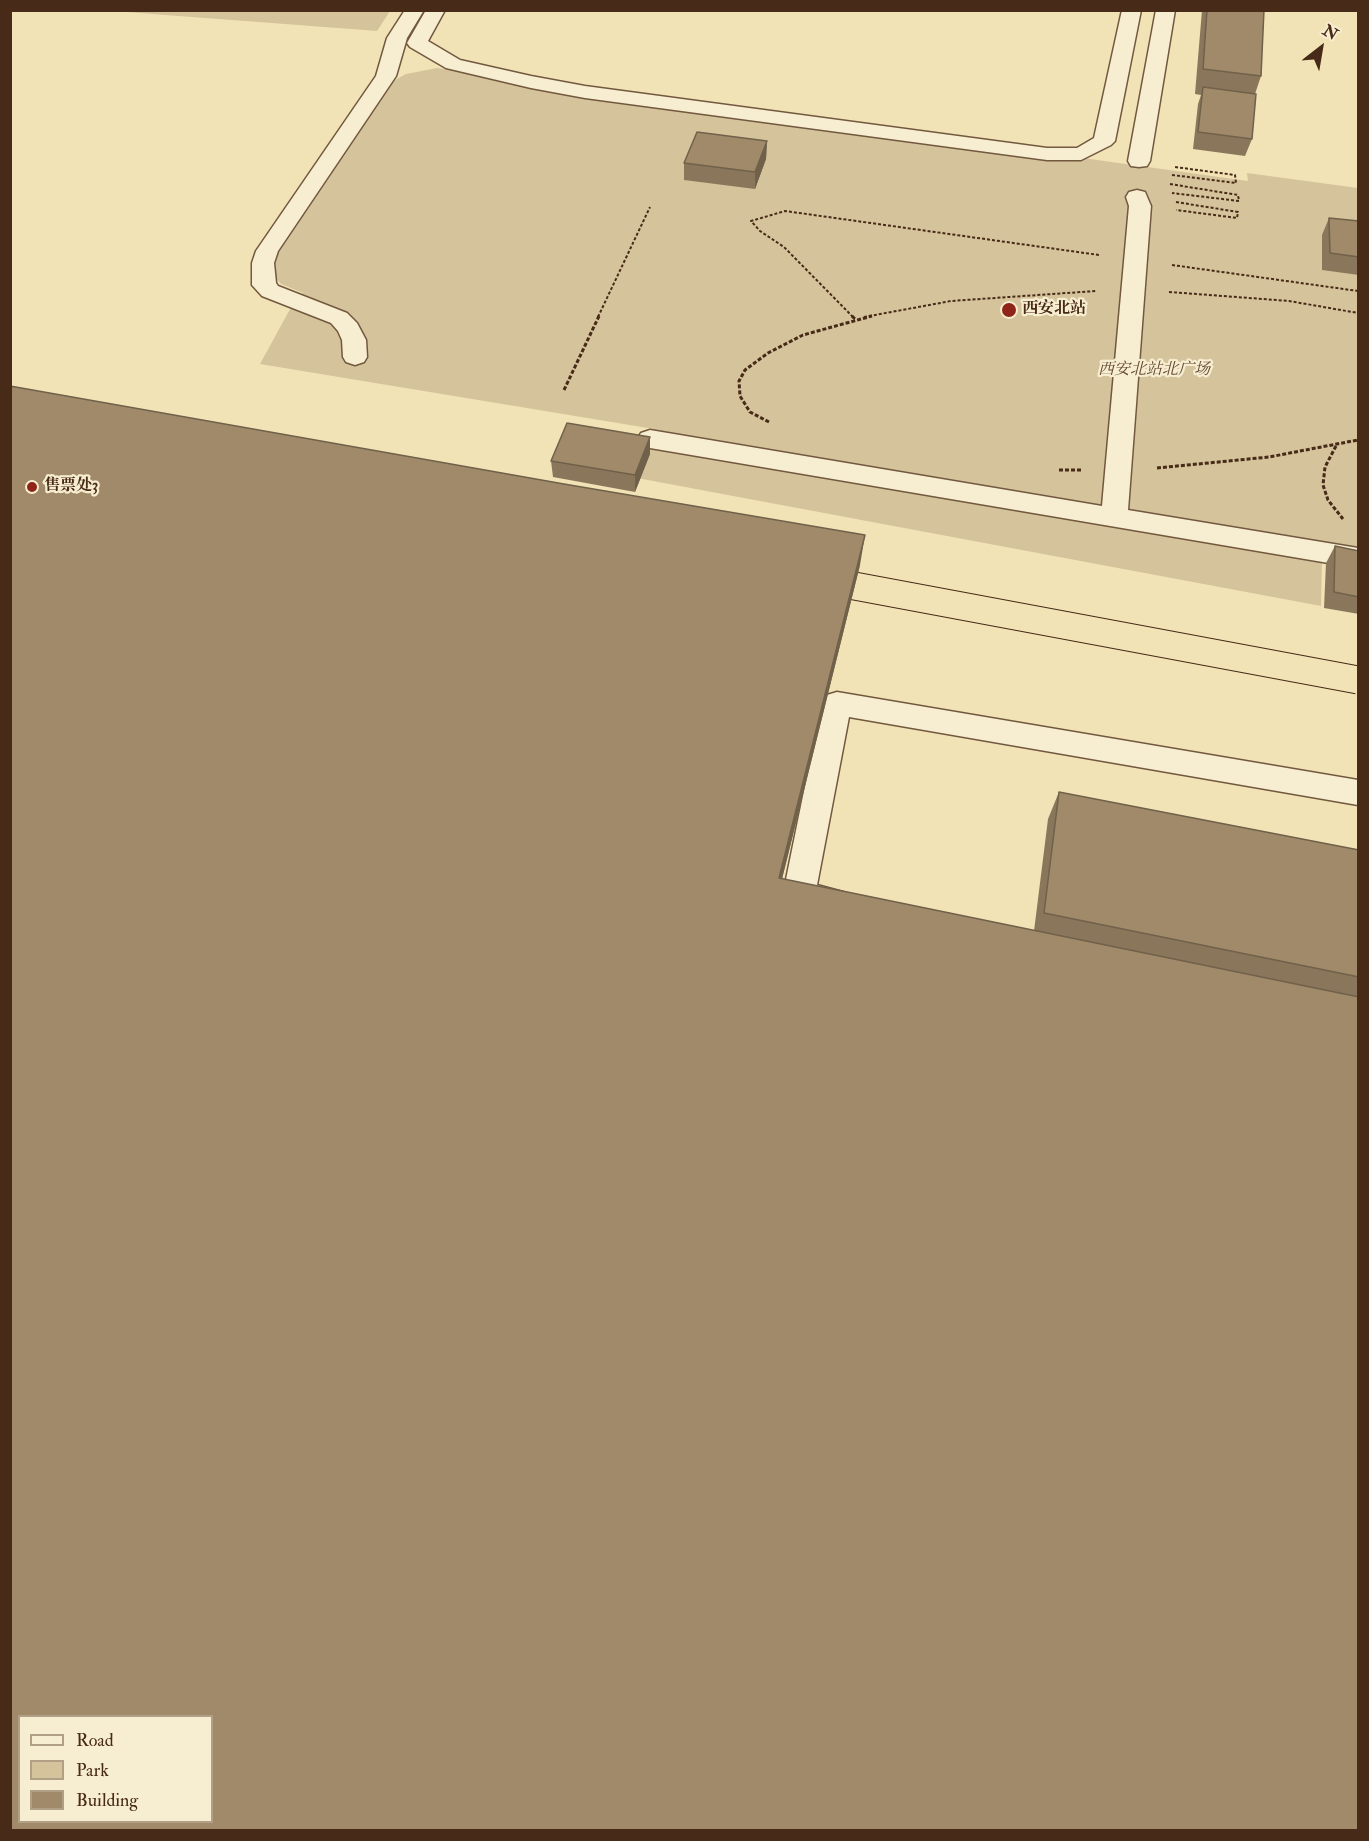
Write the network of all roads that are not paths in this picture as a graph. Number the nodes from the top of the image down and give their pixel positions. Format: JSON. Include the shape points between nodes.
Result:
{"nodes":[{"id":1,"x":415,"y":10,"type":"edge"},
{"id":2,"x":436,"y":10,"type":"edge"},
{"id":3,"x":1132,"y":10,"type":"edge"},
{"id":4,"x":1166,"y":10,"type":"edge"},
{"id":5,"x":1139,"y":161,"type":"road end"},
{"id":6,"x":1138,"y":201,"type":"road end"},
{"id":7,"x":356,"y":357,"type":"dead end"},
{"id":8,"x":650,"y":439,"type":"edge"},
{"id":9,"x":1114,"y":517,"type":"junction"},
{"id":10,"x":1359,"y":558,"type":"edge"},
{"id":11,"x":796,"y":619,"type":"edge"},
{"id":12,"x":1359,"y":680,"type":"edge"},
{"id":13,"x":1359,"y":793,"type":"edge"},
{"id":14,"x":856,"y":909,"type":"edge"}],
"edges":[{"from":1,"to":7,"type":"street","via":[[397,38],[386,76],[263,262],[264,285],[270,291],[339,318],[349,328]]},
{"from":2,"to":3,"type":"street","via":[[417,43],[453,64],[519,80],[1047,154],[1081,154],[1104,141]]},
{"from":4,"to":5,"type":"street"},
{"from":6,"to":9,"type":"street"},
{"from":8,"to":9,"type":"street"},
{"from":9,"to":10,"type":"street"},
{"from":11,"to":12,"type":"main road","bridge":true,"via":[[833,582]]},
{"from":13,"to":14,"type":"street","via":[[837,703],[799,894]]}]}
